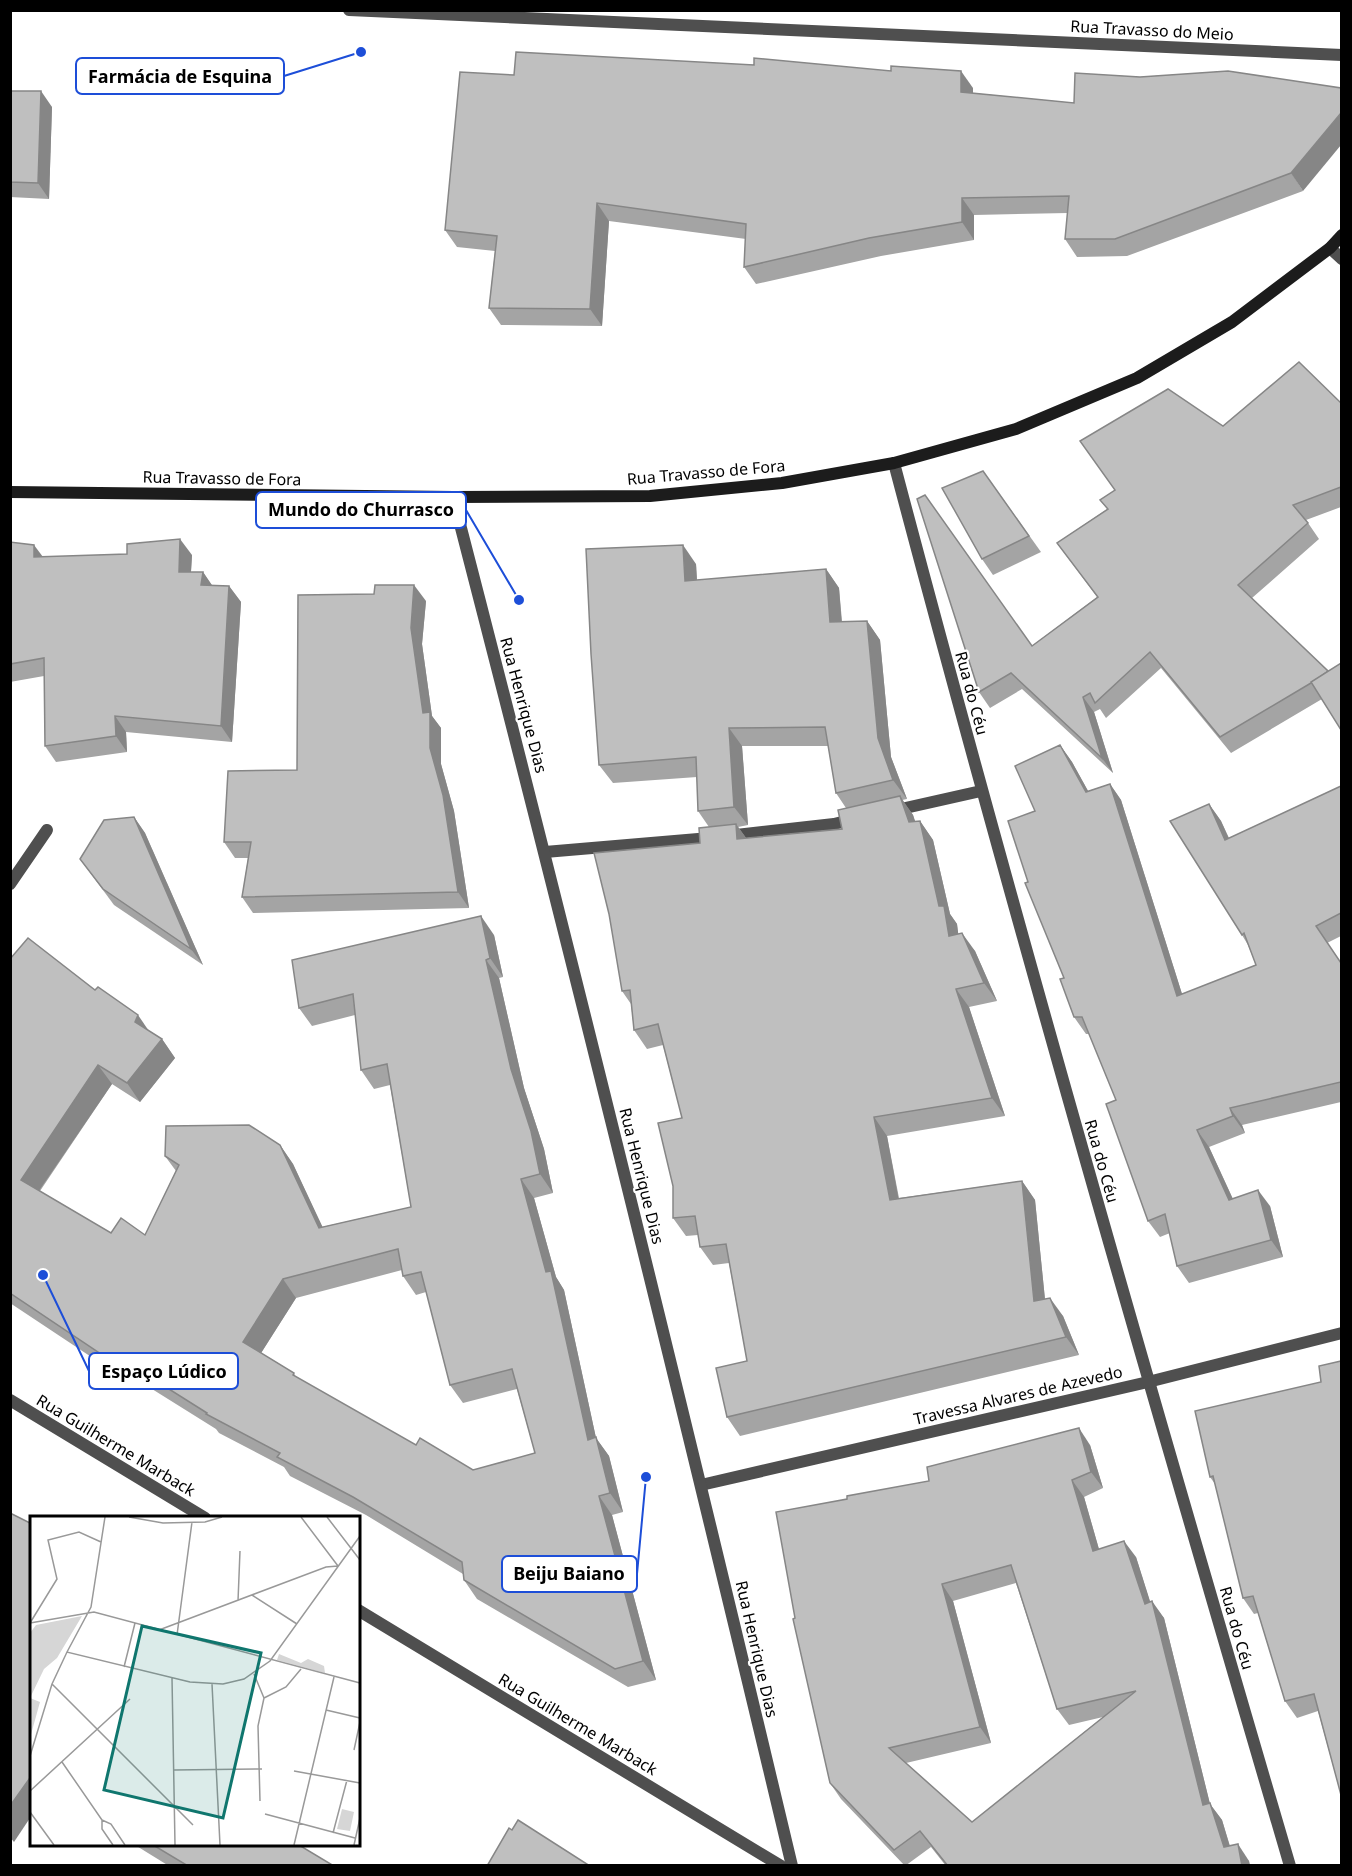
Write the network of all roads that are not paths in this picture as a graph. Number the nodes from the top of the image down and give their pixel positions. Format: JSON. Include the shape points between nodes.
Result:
{"nodes":[{"id":1,"x":349,"y":10,"type":"edge"},
{"id":2,"x":398,"y":11,"type":"edge"},
{"id":3,"x":1341,"y":55,"type":"edge"},
{"id":4,"x":1341,"y":236,"type":"edge"},
{"id":5,"x":1330,"y":248,"type":"junction"},
{"id":6,"x":1341,"y":259,"type":"edge"},
{"id":7,"x":894,"y":463,"type":"junction"},
{"id":8,"x":10,"y":492,"type":"edge"},
{"id":9,"x":453,"y":497,"type":"junction"},
{"id":10,"x":981,"y":791,"type":"junction"},
{"id":11,"x":47,"y":830,"type":"dead end"},
{"id":12,"x":545,"y":852,"type":"junction"},
{"id":13,"x":10,"y":884,"type":"edge"},
{"id":14,"x":1341,"y":1333,"type":"edge"},
{"id":15,"x":1148,"y":1382,"type":"junction"},
{"id":16,"x":10,"y":1400,"type":"edge"},
{"id":17,"x":701,"y":1485,"type":"junction"},
{"id":18,"x":202,"y":1516,"type":"edge"},
{"id":19,"x":360,"y":1611,"type":"edge"},
{"id":20,"x":781,"y":1866,"type":"edge"},
{"id":21,"x":792,"y":1866,"type":"edge"},
{"id":22,"x":1290,"y":1866,"type":"edge"}],
"edges":[{"from":1,"to":2,"type":"street","name":"Rua Travasso do Meio"},
{"from":2,"to":3,"type":"street","name":"Rua Travasso do Meio"},
{"from":4,"to":5,"type":"main road","name":"Rua Travasso de Fora"},
{"from":5,"to":6,"type":"street"},
{"from":5,"to":7,"type":"main road","name":"Rua Travasso de Fora","via":[[1232,322],[1137,378],[1016,429]]},
{"from":7,"to":9,"type":"main road","name":"Rua Travasso de Fora","via":[[782,483],[650,496]]},
{"from":7,"to":10,"type":"street","name":"Rua do Céu"},
{"from":8,"to":9,"type":"main road","name":"Rua Travasso de Fora"},
{"from":9,"to":12,"type":"street","name":"Rua Henrique Dias"},
{"from":10,"to":12,"type":"street","via":[[834,824]]},
{"from":10,"to":15,"type":"street","name":"Rua do Céu"},
{"from":11,"to":13,"type":"street"},
{"from":12,"to":17,"type":"street","name":"Rua Henrique Dias"},
{"from":14,"to":15,"type":"street","name":"Travessa Alvares de Azevedo"},
{"from":15,"to":17,"type":"street","name":"Travessa Alvares de Azevedo"},
{"from":15,"to":22,"type":"street","name":"Rua do Céu"},
{"from":16,"to":18,"type":"street","name":"Rua Guilherme Marback"},
{"from":17,"to":21,"type":"street","name":"Rua Henrique Dias"},
{"from":19,"to":20,"type":"street","name":"Rua Guilherme Marback"}]}
